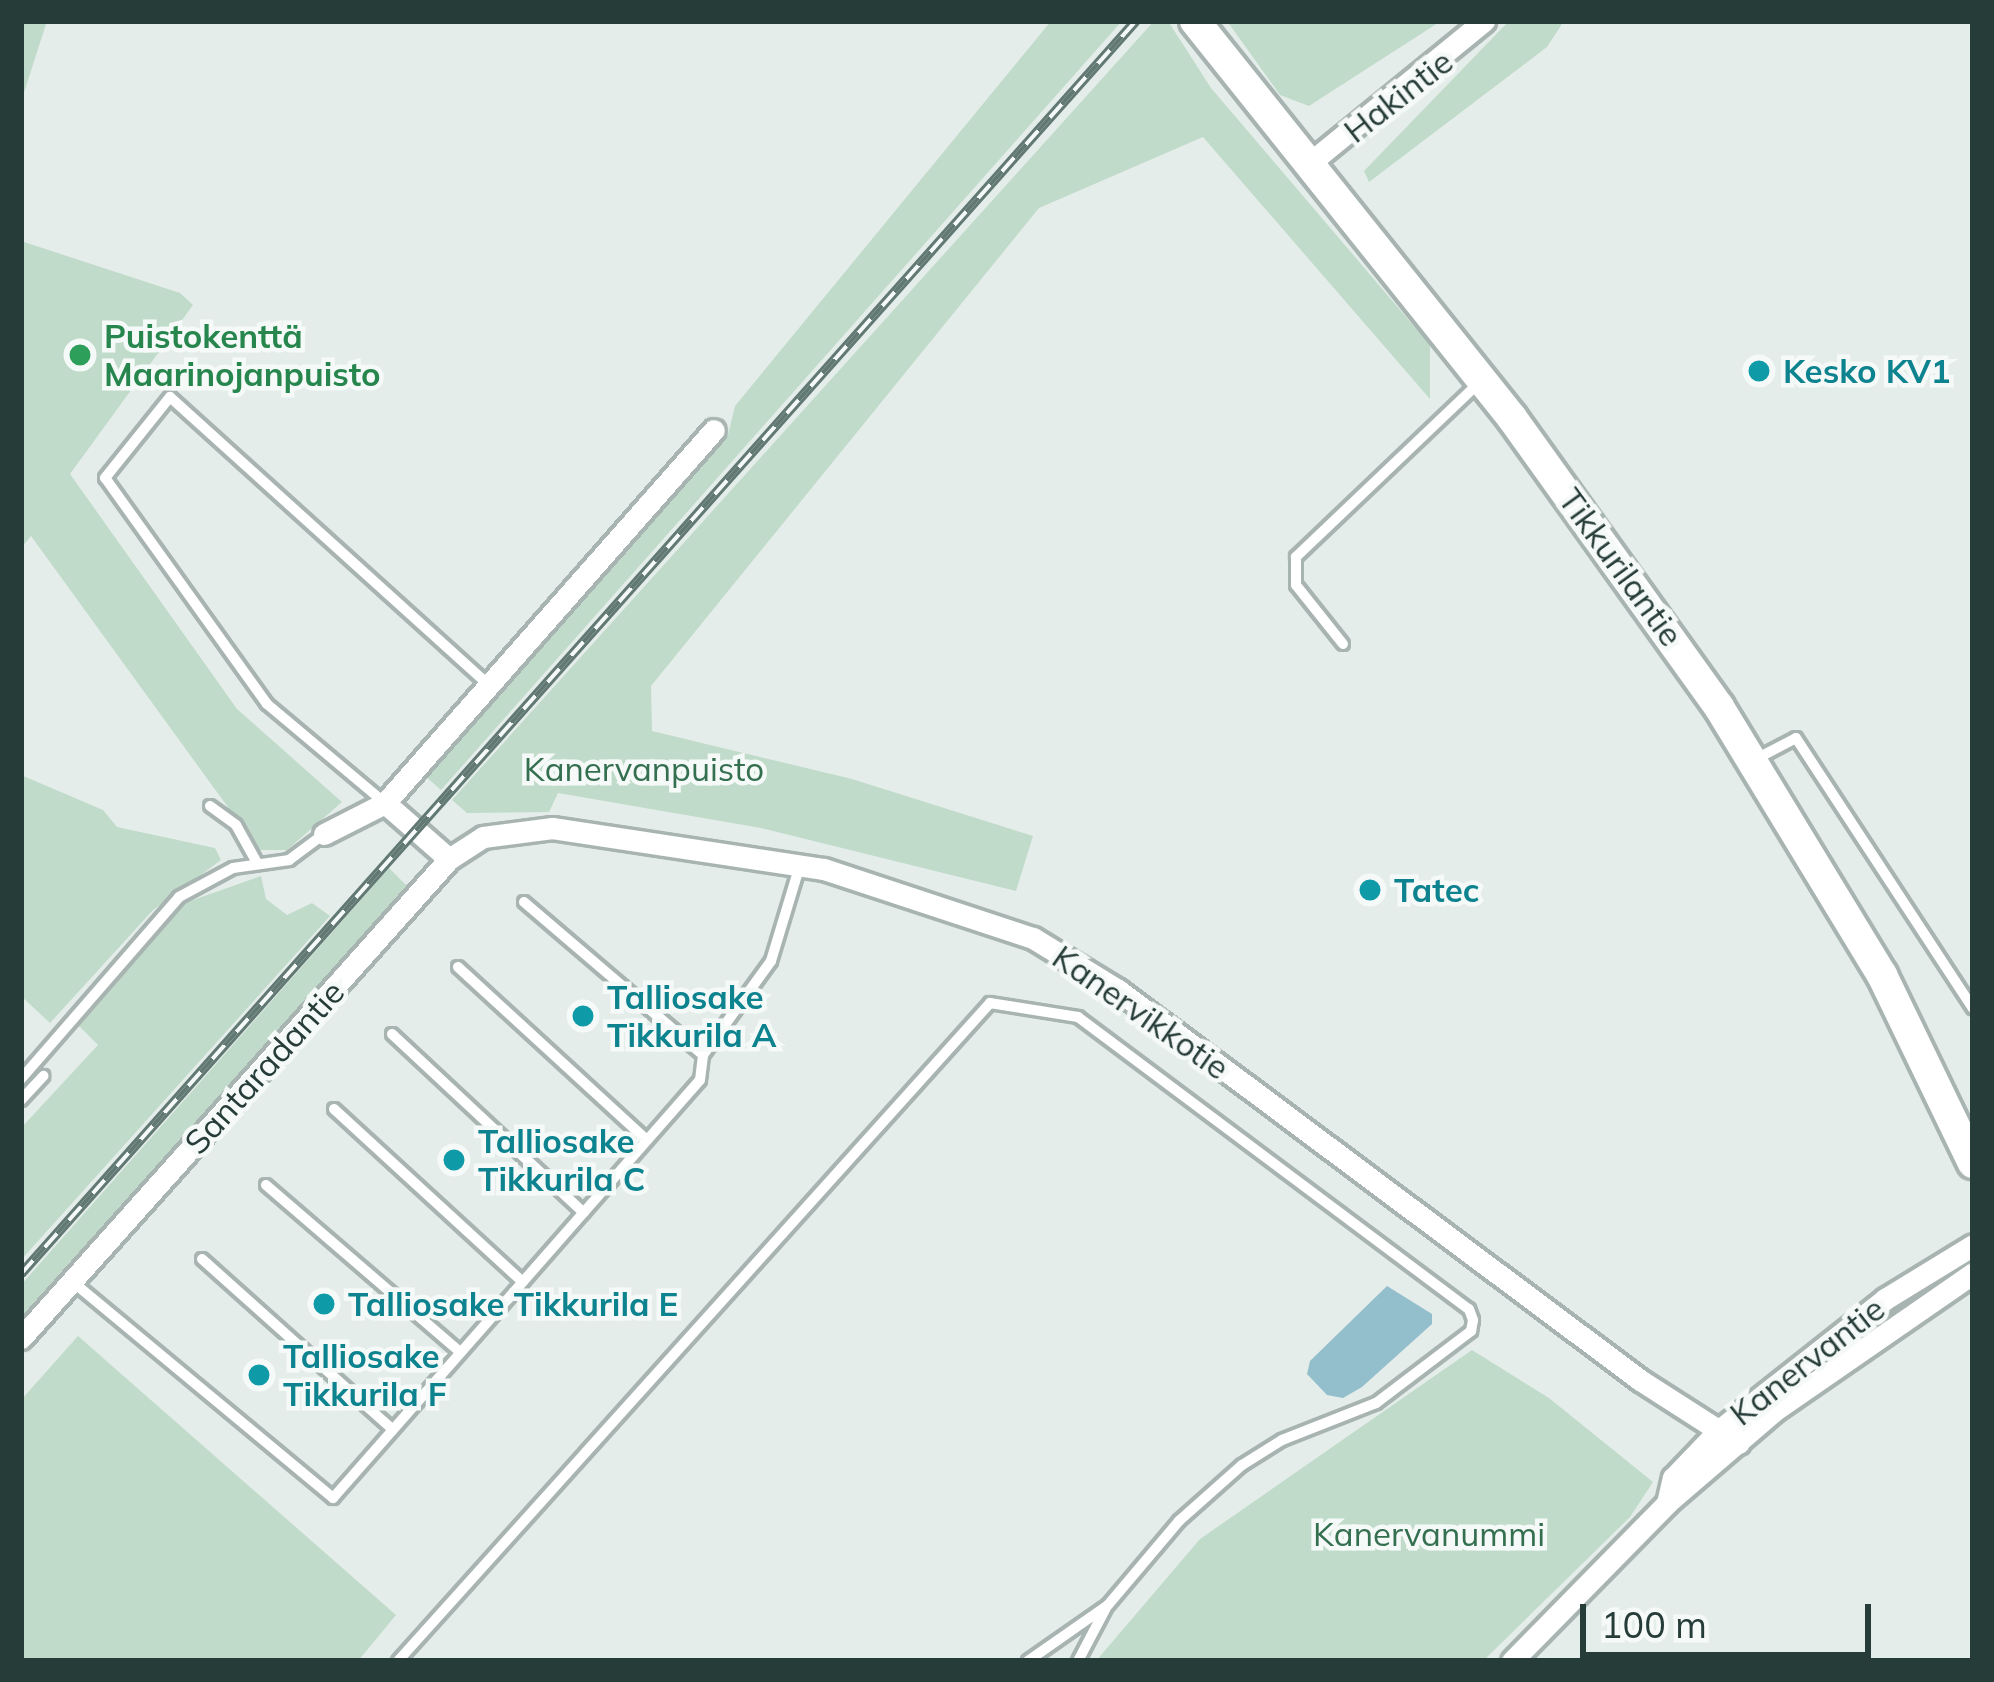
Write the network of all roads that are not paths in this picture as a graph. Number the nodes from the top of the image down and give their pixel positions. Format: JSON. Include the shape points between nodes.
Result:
{"nodes":[{"id":1,"x":1196,"y":21,"type":"edge"},
{"id":2,"x":1484,"y":21,"type":"edge"},
{"id":3,"x":1306,"y":166,"type":"junction"},
{"id":4,"x":1482,"y":380,"type":"junction"},
{"id":5,"x":714,"y":430,"type":"dead end"},
{"id":6,"x":1343,"y":644,"type":"dead end"},
{"id":7,"x":487,"y":683,"type":"junction"},
{"id":8,"x":1753,"y":760,"type":"junction"},
{"id":9,"x":385,"y":803,"type":"junction"},
{"id":10,"x":210,"y":806,"type":"dead end"},
{"id":11,"x":324,"y":834,"type":"joint"},
{"id":12,"x":449,"y":859,"type":"junction"},
{"id":13,"x":256,"y":861,"type":"junction"},
{"id":14,"x":800,"y":865,"type":"junction"},
{"id":15,"x":524,"y":902,"type":"dead end"},
{"id":16,"x":458,"y":968,"type":"dead end"},
{"id":17,"x":1973,"y":1008,"type":"edge"},
{"id":18,"x":392,"y":1034,"type":"dead end"},
{"id":19,"x":703,"y":1054,"type":"junction"},
{"id":20,"x":43,"y":1076,"type":"dead end"},
{"id":21,"x":21,"y":1079,"type":"edge"},
{"id":22,"x":21,"y":1100,"type":"edge"},
{"id":23,"x":334,"y":1109,"type":"dead end"},
{"id":24,"x":647,"y":1140,"type":"junction"},
{"id":25,"x":1973,"y":1163,"type":"edge"},
{"id":26,"x":266,"y":1185,"type":"dead end"},
{"id":27,"x":584,"y":1213,"type":"junction"},
{"id":28,"x":1973,"y":1244,"type":"edge"},
{"id":29,"x":202,"y":1259,"type":"dead end"},
{"id":30,"x":1973,"y":1273,"type":"edge"},
{"id":31,"x":72,"y":1281,"type":"junction"},
{"id":32,"x":523,"y":1282,"type":"junction"},
{"id":33,"x":21,"y":1338,"type":"edge"},
{"id":34,"x":460,"y":1352,"type":"junction"},
{"id":35,"x":393,"y":1430,"type":"junction"},
{"id":36,"x":1728,"y":1437,"type":"junction"},
{"id":37,"x":1108,"y":1605,"type":"junction"},
{"id":38,"x":398,"y":1661,"type":"edge"},
{"id":39,"x":1028,"y":1661,"type":"edge"},
{"id":40,"x":1078,"y":1661,"type":"edge"},
{"id":41,"x":1511,"y":1661,"type":"edge"}],
"edges":[{"from":1,"to":3,"type":"main road","name":"Tikkurilantie"},
{"from":2,"to":3,"type":"street","name":"Hakintie"},
{"from":3,"to":4,"type":"main road","name":"Tikkurilantie"},
{"from":4,"to":6,"type":"lane","via":[[1296,557],[1296,586]]},
{"from":4,"to":8,"type":"main road","name":"Tikkurilantie"},
{"from":5,"to":7,"type":"street"},
{"from":7,"to":9,"type":"street"},
{"from":7,"to":9,"type":"lane","via":[[170,397],[105,478],[268,704]]},
{"from":8,"to":17,"type":"lane","via":[[1796,738]]},
{"from":8,"to":25,"type":"main road","name":"Tikkurilantie","via":[[1882,975]]},
{"from":9,"to":11,"type":"street"},
{"from":9,"to":12,"type":"street"},
{"from":10,"to":13,"type":"lane","via":[[236,825]]},
{"from":11,"to":13,"type":"lane","via":[[289,860]]},
{"from":12,"to":14,"type":"street","name":"Kanervikkotie","via":[[482,837],[552,828]]},
{"from":12,"to":31,"type":"street","name":"Santaradantie"},
{"from":13,"to":21,"type":"lane","via":[[163,911]]},
{"from":14,"to":19,"type":"lane","via":[[772,961]]},
{"from":14,"to":36,"type":"street","name":"Kanervikkotie","via":[[946,905],[1074,960]]},
{"from":15,"to":19,"type":"lane"},
{"from":16,"to":24,"type":"lane"},
{"from":18,"to":27,"type":"lane"},
{"from":19,"to":24,"type":"lane","via":[[700,1079]]},
{"from":20,"to":22,"type":"lane"},
{"from":23,"to":32,"type":"lane"},
{"from":24,"to":27,"type":"lane"},
{"from":26,"to":34,"type":"lane"},
{"from":27,"to":32,"type":"lane"},
{"from":28,"to":36,"type":"street","name":"Kanervantie","via":[[1885,1299]]},
{"from":29,"to":35,"type":"lane"},
{"from":30,"to":36,"type":"street","name":"Kanervantie"},
{"from":31,"to":33,"type":"street","name":"Santaradantie"},
{"from":31,"to":35,"type":"lane","via":[[333,1498]]},
{"from":32,"to":34,"type":"lane"},
{"from":34,"to":35,"type":"lane"},
{"from":36,"to":41,"type":"street","name":"Kanervantie"},
{"from":37,"to":38,"type":"lane","via":[[1179,1521],[1242,1466],[1282,1440],[1376,1403],[1472,1331],[1473,1320],[1078,1017],[990,1004]]},
{"from":37,"to":39,"type":"lane"},
{"from":37,"to":40,"type":"lane"}]}
